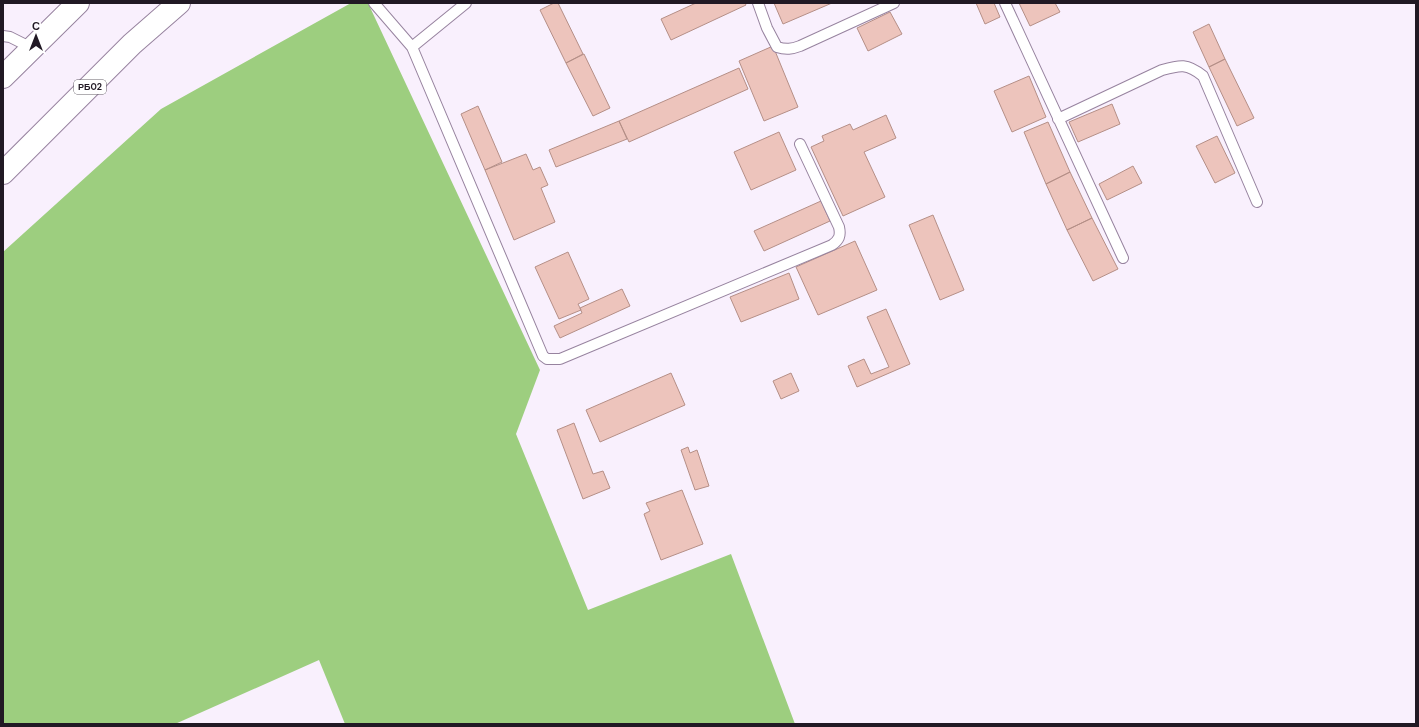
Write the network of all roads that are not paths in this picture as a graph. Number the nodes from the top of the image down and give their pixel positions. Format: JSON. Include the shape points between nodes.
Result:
{"nodes":[{"id":1,"x":78,"y":3,"type":"edge"},
{"id":2,"x":179,"y":3,"type":"edge"},
{"id":3,"x":374,"y":3,"type":"edge"},
{"id":4,"x":466,"y":3,"type":"edge"},
{"id":5,"x":758,"y":3,"type":"edge"},
{"id":6,"x":894,"y":3,"type":"edge"},
{"id":7,"x":1005,"y":3,"type":"edge"},
{"id":8,"x":3,"y":36,"type":"edge"},
{"id":9,"x":412,"y":47,"type":"junction"},
{"id":10,"x":32,"y":48,"type":"junction"},
{"id":11,"x":3,"y":77,"type":"edge"},
{"id":12,"x":1058,"y":119,"type":"junction"},
{"id":13,"x":800,"y":144,"type":"dead end"},
{"id":14,"x":3,"y":173,"type":"edge"},
{"id":15,"x":1257,"y":202,"type":"dead end"},
{"id":16,"x":1123,"y":258,"type":"dead end"}],
"edges":[{"from":1,"to":10,"type":"highway"},
{"from":2,"to":14,"type":"highway","number":"РБ02","via":[[132,44]]},
{"from":3,"to":9,"type":"lane"},
{"from":4,"to":9,"type":"lane"},
{"from":5,"to":6,"type":"lane","via":[[777,47],[785,49],[800,46]]},
{"from":7,"to":12,"type":"lane"},
{"from":8,"to":10,"type":"lane"},
{"from":9,"to":13,"type":"lane","via":[[543,356],[547,359],[560,359],[832,246],[838,241],[839,227]]},
{"from":10,"to":11,"type":"highway"},
{"from":12,"to":15,"type":"lane","via":[[1162,70],[1180,65],[1194,69],[1203,76]]},
{"from":12,"to":16,"type":"lane"}]}
